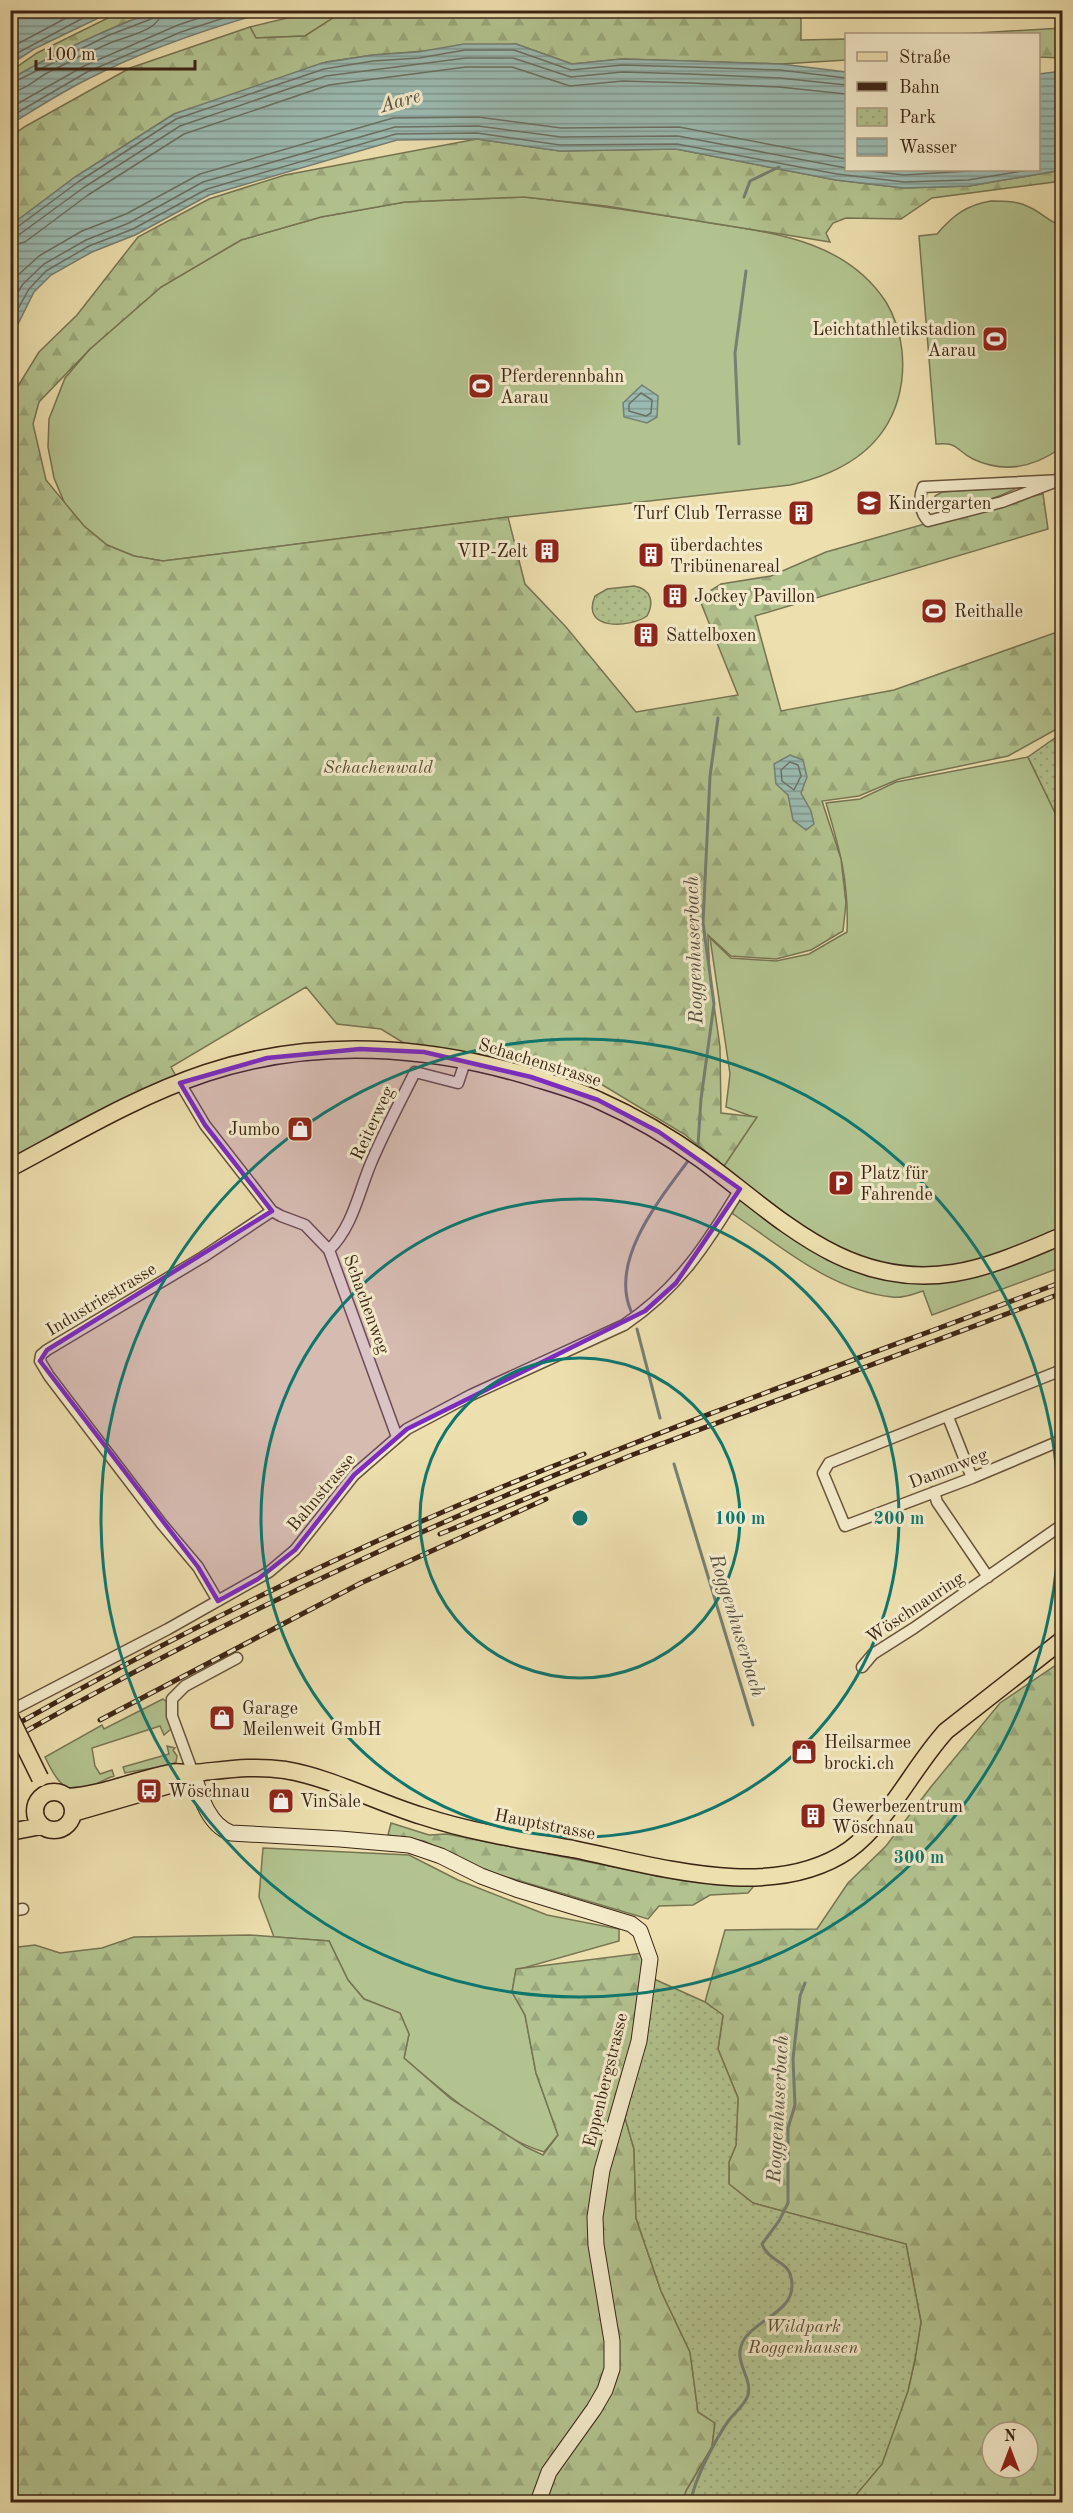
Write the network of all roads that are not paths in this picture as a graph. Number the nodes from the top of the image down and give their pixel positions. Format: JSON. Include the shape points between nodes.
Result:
{"nodes":[{"id":1,"x":1061,"y":480,"type":"edge"},
{"id":2,"x":466,"y":1059,"type":"junction"},
{"id":3,"x":180,"y":1083,"type":"junction"},
{"id":4,"x":10,"y":1168,"type":"edge"},
{"id":5,"x":740,"y":1189,"type":"junction"},
{"id":6,"x":272,"y":1210,"type":"junction"},
{"id":7,"x":1062,"y":1236,"type":"edge"},
{"id":8,"x":329,"y":1250,"type":"junction"},
{"id":9,"x":1062,"y":1370,"type":"edge"},
{"id":10,"x":948,"y":1417,"type":"junction"},
{"id":11,"x":397,"y":1437,"type":"junction"},
{"id":12,"x":1062,"y":1440,"type":"edge"},
{"id":13,"x":972,"y":1478,"type":"junction"},
{"id":14,"x":934,"y":1492,"type":"junction"},
{"id":15,"x":1062,"y":1525,"type":"edge"},
{"id":16,"x":988,"y":1577,"type":"junction"},
{"id":17,"x":218,"y":1601,"type":"junction"},
{"id":18,"x":1062,"y":1640,"type":"edge"},
{"id":19,"x":237,"y":1658,"type":"dead end"},
{"id":20,"x":862,"y":1667,"type":"dead end"},
{"id":21,"x":10,"y":1711,"type":"edge"},
{"id":22,"x":10,"y":1717,"type":"edge"},
{"id":23,"x":193,"y":1773,"type":"junction"},
{"id":24,"x":43,"y":1785,"type":"junction"},
{"id":25,"x":70,"y":1805,"type":"junction"},
{"id":26,"x":38,"y":1819,"type":"junction"},
{"id":27,"x":10,"y":1821,"type":"edge"},
{"id":28,"x":10,"y":1832,"type":"edge"},
{"id":29,"x":23,"y":1909,"type":"dead end"},
{"id":30,"x":10,"y":1911,"type":"edge"},
{"id":31,"x":538,"y":2502,"type":"edge"}],
"edges":[{"from":1,"to":1,"type":"street","via":[[923,487],[921,513],[928,521],[1002,502]]},
{"from":2,"to":3,"type":"main road","name":"Schachenstrasse","via":[[392,1049],[310,1052],[235,1065]]},
{"from":2,"to":5,"type":"main road","name":"Schachenstrasse","via":[[598,1100],[659,1132]]},
{"from":2,"to":8,"type":"street","name":"Reiterweg","via":[[458,1083],[415,1072],[371,1162],[350,1222]]},
{"from":3,"to":4,"type":"main road","name":"Schachenstrasse","via":[[138,1100]]},
{"from":3,"to":6,"type":"street","via":[[205,1125]]},
{"from":5,"to":7,"type":"main road","name":"Schachenstrasse","via":[[822,1249],[888,1273],[956,1273]]},
{"from":5,"to":11,"type":"street","name":"Bahnstrasse","via":[[683,1273],[661,1298],[624,1325],[471,1395]]},
{"from":6,"to":8,"type":"street","name":"Schachenweg","via":[[305,1225]]},
{"from":6,"to":17,"type":"street","name":"Industriestrasse","via":[[203,1257],[47,1350],[40,1361],[161,1524],[198,1567]]},
{"from":8,"to":11,"type":"street","name":"Schachenweg"},
{"from":9,"to":10,"type":"street"},
{"from":10,"to":13,"type":"street"},
{"from":10,"to":14,"type":"street","name":"Dammweg","via":[[829,1463],[823,1473],[845,1526]]},
{"from":11,"to":17,"type":"street","name":"Bahnstrasse","via":[[354,1475],[295,1550],[258,1579]]},
{"from":12,"to":13,"type":"street","name":"Dammweg"},
{"from":13,"to":14,"type":"street","name":"Dammweg"},
{"from":14,"to":16,"type":"street","name":"Wöschnauring"},
{"from":15,"to":16,"type":"street","name":"Wöschnauring"},
{"from":16,"to":20,"type":"street","name":"Wöschnauring","via":[[873,1654]]},
{"from":17,"to":21,"type":"street","name":"Bahnstrasse"},
{"from":18,"to":23,"type":"main road","name":"Hauptstrasse","via":[[946,1731],[879,1820],[850,1848],[818,1867],[791,1873],[729,1877],[680,1871],[454,1825],[285,1770],[236,1767]]},
{"from":19,"to":23,"type":"street","via":[[185,1686],[172,1699],[172,1716]]},
{"from":22,"to":24,"type":"main road","bridge":true},
{"from":23,"to":25,"type":"main road","name":"Hauptstrasse","via":[[173,1784]]},
{"from":23,"to":31,"type":"street","name":"Eppenbergstrasse","via":[[201,1798],[222,1830],[409,1845],[489,1880],[631,1924],[640,1931],[650,1959],[639,2041],[602,2170],[596,2217],[612,2369],[594,2409],[549,2472]]},
{"from":24,"to":25,"type":"main road","via":[[58,1792]]},
{"from":24,"to":26,"type":"main road","via":[[36,1802]]},
{"from":25,"to":26,"type":"main road","via":[[68,1824],[63,1828],[52,1830]]},
{"from":26,"to":27,"type":"main road"},
{"from":26,"to":28,"type":"main road"},
{"from":29,"to":30,"type":"street"}]}
